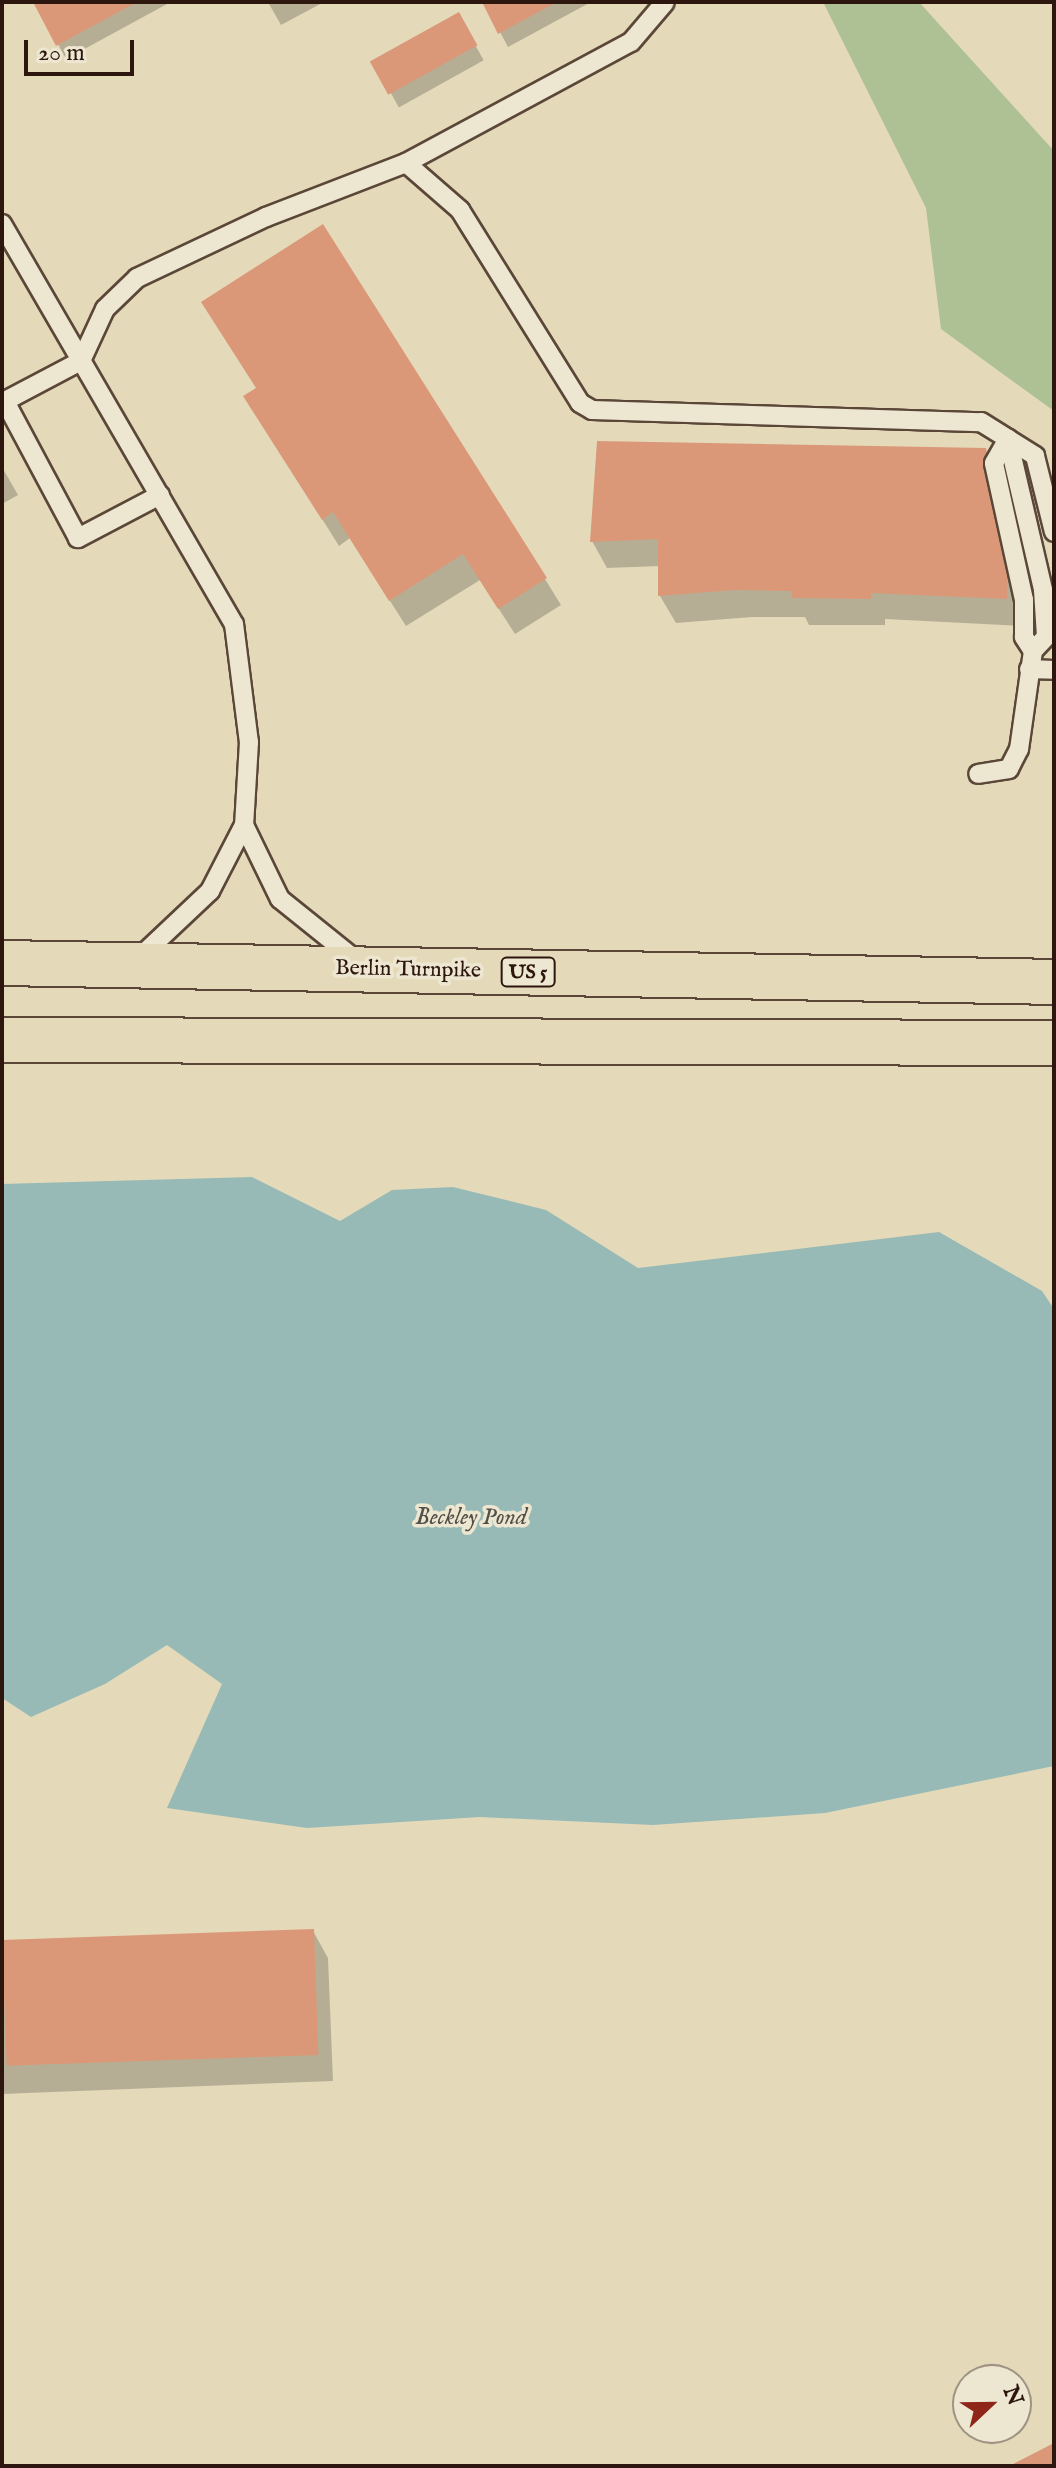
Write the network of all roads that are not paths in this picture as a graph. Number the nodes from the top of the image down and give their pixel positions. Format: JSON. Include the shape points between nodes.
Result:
{"nodes":[{"id":1,"x":665,"y":2,"type":"edge"},
{"id":2,"x":406,"y":163,"type":"junction"},
{"id":3,"x":2,"y":224,"type":"edge"},
{"id":4,"x":81,"y":361,"type":"junction"},
{"id":5,"x":1008,"y":439,"type":"junction"},
{"id":6,"x":160,"y":495,"type":"junction"},
{"id":7,"x":1054,"y":532,"type":"edge"},
{"id":8,"x":1031,"y":660,"type":"junction"},
{"id":9,"x":1054,"y":670,"type":"edge"},
{"id":10,"x":978,"y":774,"type":"dead end"},
{"id":11,"x":244,"y":825,"type":"junction"},
{"id":12,"x":2,"y":963,"type":"edge"},
{"id":13,"x":130,"y":965,"type":"junction"},
{"id":14,"x":370,"y":969,"type":"junction"},
{"id":15,"x":1054,"y":982,"type":"edge"},
{"id":16,"x":2,"y":1040,"type":"edge"},
{"id":17,"x":1054,"y":1043,"type":"edge"}],
"edges":[{"from":1,"to":2,"type":"lane","via":[[631,42]]},
{"from":2,"to":4,"type":"lane","via":[[291,206],[137,278],[105,309]]},
{"from":2,"to":5,"type":"lane","via":[[460,210],[580,403],[592,410],[981,422]]},
{"from":3,"to":4,"type":"lane"},
{"from":4,"to":6,"type":"lane"},
{"from":4,"to":6,"type":"lane","via":[[5,401],[78,538]]},
{"from":5,"to":7,"type":"lane","via":[[1035,456]]},
{"from":5,"to":8,"type":"lane","via":[[1043,590],[1046,637]]},
{"from":6,"to":11,"type":"lane","via":[[234,624],[249,742]]},
{"from":8,"to":9,"type":"lane"},
{"from":8,"to":10,"type":"lane","via":[[1019,749],[1009,769]]},
{"from":11,"to":13,"type":"lane","via":[[210,891]]},
{"from":11,"to":14,"type":"lane","via":[[280,899],[313,933]]},
{"from":12,"to":13,"type":"highway","name":"Berlin Turnpike","number":"US 5"},
{"from":13,"to":14,"type":"highway","name":"Berlin Turnpike","number":"US 5"},
{"from":14,"to":15,"type":"highway","name":"Berlin Turnpike","number":"US 5"},
{"from":16,"to":17,"type":"highway"}]}
